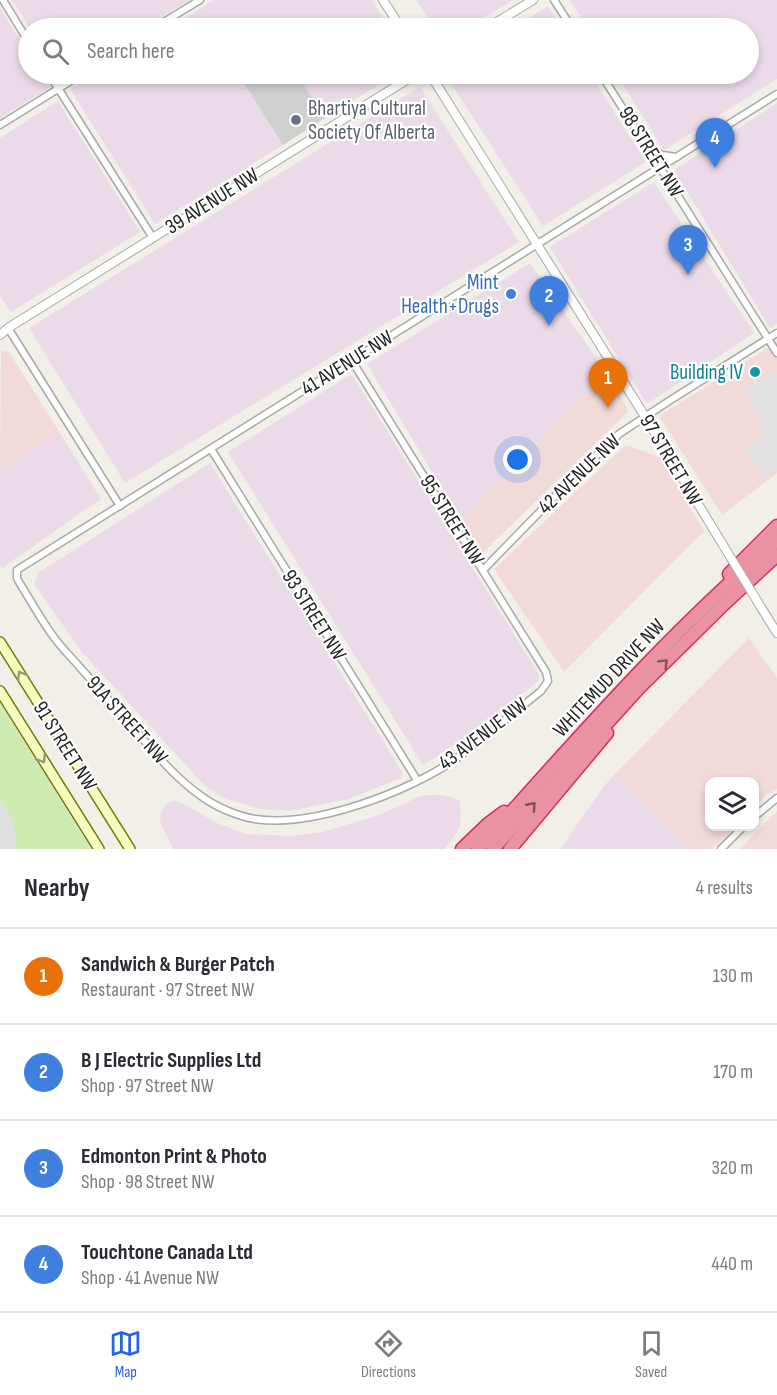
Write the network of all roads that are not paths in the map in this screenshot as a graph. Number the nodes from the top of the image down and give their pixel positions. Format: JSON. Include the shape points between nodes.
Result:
{"nodes":[{"id":1,"x":3,"y":0,"type":"edge"},
{"id":2,"x":200,"y":0,"type":"edge"},
{"id":3,"x":383,"y":0,"type":"edge"},
{"id":4,"x":533,"y":0,"type":"edge"},
{"id":5,"x":555,"y":0,"type":"edge"},
{"id":6,"x":170,"y":18,"type":"edge"},
{"id":7,"x":395,"y":18,"type":"edge"},
{"id":8,"x":503,"y":18,"type":"edge"},
{"id":9,"x":566,"y":18,"type":"edge"},
{"id":10,"x":18,"y":25,"type":"edge"},
{"id":11,"x":55,"y":84,"type":"edge"},
{"id":12,"x":65,"y":84,"type":"edge"},
{"id":13,"x":400,"y":84,"type":"edge"},
{"id":14,"x":436,"y":84,"type":"edge"},
{"id":15,"x":607,"y":84,"type":"edge"},
{"id":16,"x":58,"y":88,"type":"junction"},
{"id":17,"x":777,"y":94,"type":"edge"},
{"id":18,"x":0,"y":125,"type":"edge"},
{"id":19,"x":648,"y":148,"type":"junction"},
{"id":20,"x":678,"y":157,"type":"junction"},
{"id":21,"x":660,"y":168,"type":"junction"},
{"id":22,"x":153,"y":238,"type":"junction"},
{"id":23,"x":537,"y":245,"type":"junction"},
{"id":24,"x":8,"y":328,"type":"junction"},
{"id":25,"x":0,"y":333,"type":"edge"},
{"id":26,"x":777,"y":333,"type":"edge"},
{"id":27,"x":769,"y":338,"type":"junction"},
{"id":28,"x":777,"y":353,"type":"edge"},
{"id":29,"x":352,"y":361,"type":"junction"},
{"id":30,"x":645,"y":416,"type":"junction"},
{"id":31,"x":211,"y":449,"type":"junction"},
{"id":32,"x":120,"y":506,"type":"junction"},
{"id":33,"x":777,"y":526,"type":"edge"},
{"id":34,"x":777,"y":541,"type":"edge"},
{"id":35,"x":777,"y":555,"type":"edge"},
{"id":36,"x":777,"y":567,"type":"edge"},
{"id":37,"x":17,"y":570,"type":"joint"},
{"id":38,"x":483,"y":570,"type":"junction"},
{"id":39,"x":724,"y":604,"type":"junction"},
{"id":40,"x":695,"y":616,"type":"junction"},
{"id":41,"x":777,"y":633,"type":"edge"},
{"id":42,"x":0,"y":642,"type":"edge"},
{"id":43,"x":548,"y":681,"type":"joint"},
{"id":44,"x":0,"y":691,"type":"edge"},
{"id":45,"x":623,"y":705,"type":"junction"},
{"id":46,"x":417,"y":780,"type":"junction"},
{"id":47,"x":529,"y":793,"type":"junction"},
{"id":48,"x":777,"y":798,"type":"edge"},
{"id":49,"x":759,"y":813,"type":"edge"},
{"id":50,"x":277,"y":821,"type":"joint"},
{"id":51,"x":739,"y":831,"type":"edge"},
{"id":52,"x":99,"y":849,"type":"edge"},
{"id":53,"x":130,"y":849,"type":"edge"},
{"id":54,"x":462,"y":849,"type":"edge"},
{"id":55,"x":478,"y":849,"type":"edge"},
{"id":56,"x":493,"y":849,"type":"edge"},
{"id":57,"x":510,"y":849,"type":"edge"},
{"id":58,"x":721,"y":849,"type":"edge"}],
"edges":[{"from":1,"to":10,"type":"street"},
{"from":2,"to":6,"type":"street"},
{"from":3,"to":7,"type":"street"},
{"from":4,"to":8,"type":"street"},
{"from":5,"to":9,"type":"street"},
{"from":11,"to":16,"type":"street"},
{"from":12,"to":16,"type":"street"},
{"from":13,"to":22,"type":"street","name":"39 AVENUE NW"},
{"from":14,"to":23,"type":"street","name":"97 STREET NW"},
{"from":15,"to":19,"type":"street","name":"98 STREET NW"},
{"from":16,"to":18,"type":"street"},
{"from":16,"to":22,"type":"street"},
{"from":17,"to":20,"type":"street","name":"41 AVENUE NW"},
{"from":19,"to":20,"type":"street"},
{"from":19,"to":21,"type":"street","name":"98 STREET NW"},
{"from":20,"to":21,"type":"street","name":"41 AVENUE NW"},
{"from":21,"to":23,"type":"street","name":"41 AVENUE NW"},
{"from":21,"to":27,"type":"street","name":"98 STREET NW"},
{"from":22,"to":24,"type":"street","name":"39 AVENUE NW"},
{"from":23,"to":29,"type":"street","name":"41 AVENUE NW"},
{"from":23,"to":30,"type":"street","name":"97 STREET NW"},
{"from":24,"to":25,"type":"street","name":"39 AVENUE NW"},
{"from":24,"to":32,"type":"street"},
{"from":26,"to":27,"type":"street","name":"42 AVENUE NW"},
{"from":27,"to":28,"type":"street","name":"98 STREET NW"},
{"from":27,"to":30,"type":"street","name":"42 AVENUE NW"},
{"from":29,"to":31,"type":"street","name":"41 AVENUE NW"},
{"from":29,"to":38,"type":"street","name":"95 STREET NW"},
{"from":30,"to":38,"type":"street","name":"42 AVENUE NW","via":[[607,445]]},
{"from":30,"to":41,"type":"street","name":"97 STREET NW","bridge":true},
{"from":31,"to":32,"type":"street","name":"41 AVENUE NW"},
{"from":31,"to":46,"type":"street","name":"93 STREET NW"},
{"from":32,"to":37,"type":"street","name":"41 AVENUE NW"},
{"from":33,"to":40,"type":"highway","via":[[731,571]]},
{"from":34,"to":40,"type":"highway","name":"WHITEMUD DRIVE NW"},
{"from":35,"to":39,"type":"highway","name":"WHITEMUD DRIVE NW"},
{"from":36,"to":39,"type":"highway"},
{"from":37,"to":50,"type":"street","name":"91A STREET NW","via":[[19,582],[56,641],[178,777],[226,810],[253,819]]},
{"from":38,"to":43,"type":"street","name":"95 STREET NW"},
{"from":45,"to":39,"type":"highway","name":"WHITEMUD DRIVE NW","one_way":true},
{"from":40,"to":47,"type":"highway","name":"WHITEMUD DRIVE NW"},
{"from":53,"to":42,"type":"main road","name":"91 STREET NW","one_way":true},
{"from":43,"to":46,"type":"street","name":"43 AVENUE NW","via":[[541,691],[460,756]]},
{"from":44,"to":52,"type":"main road","name":"91 STREET NW","one_way":true},
{"from":56,"to":45,"type":"highway","name":"WHITEMUD DRIVE NW","one_way":true},
{"from":45,"to":57,"type":"highway","via":[[606,735]]},
{"from":46,"to":50,"type":"street","name":"43 AVENUE NW","via":[[345,809]]},
{"from":47,"to":54,"type":"highway"},
{"from":47,"to":55,"type":"highway","name":"WHITEMUD DRIVE NW"},
{"from":48,"to":49,"type":"street"},
{"from":51,"to":58,"type":"street"}]}
